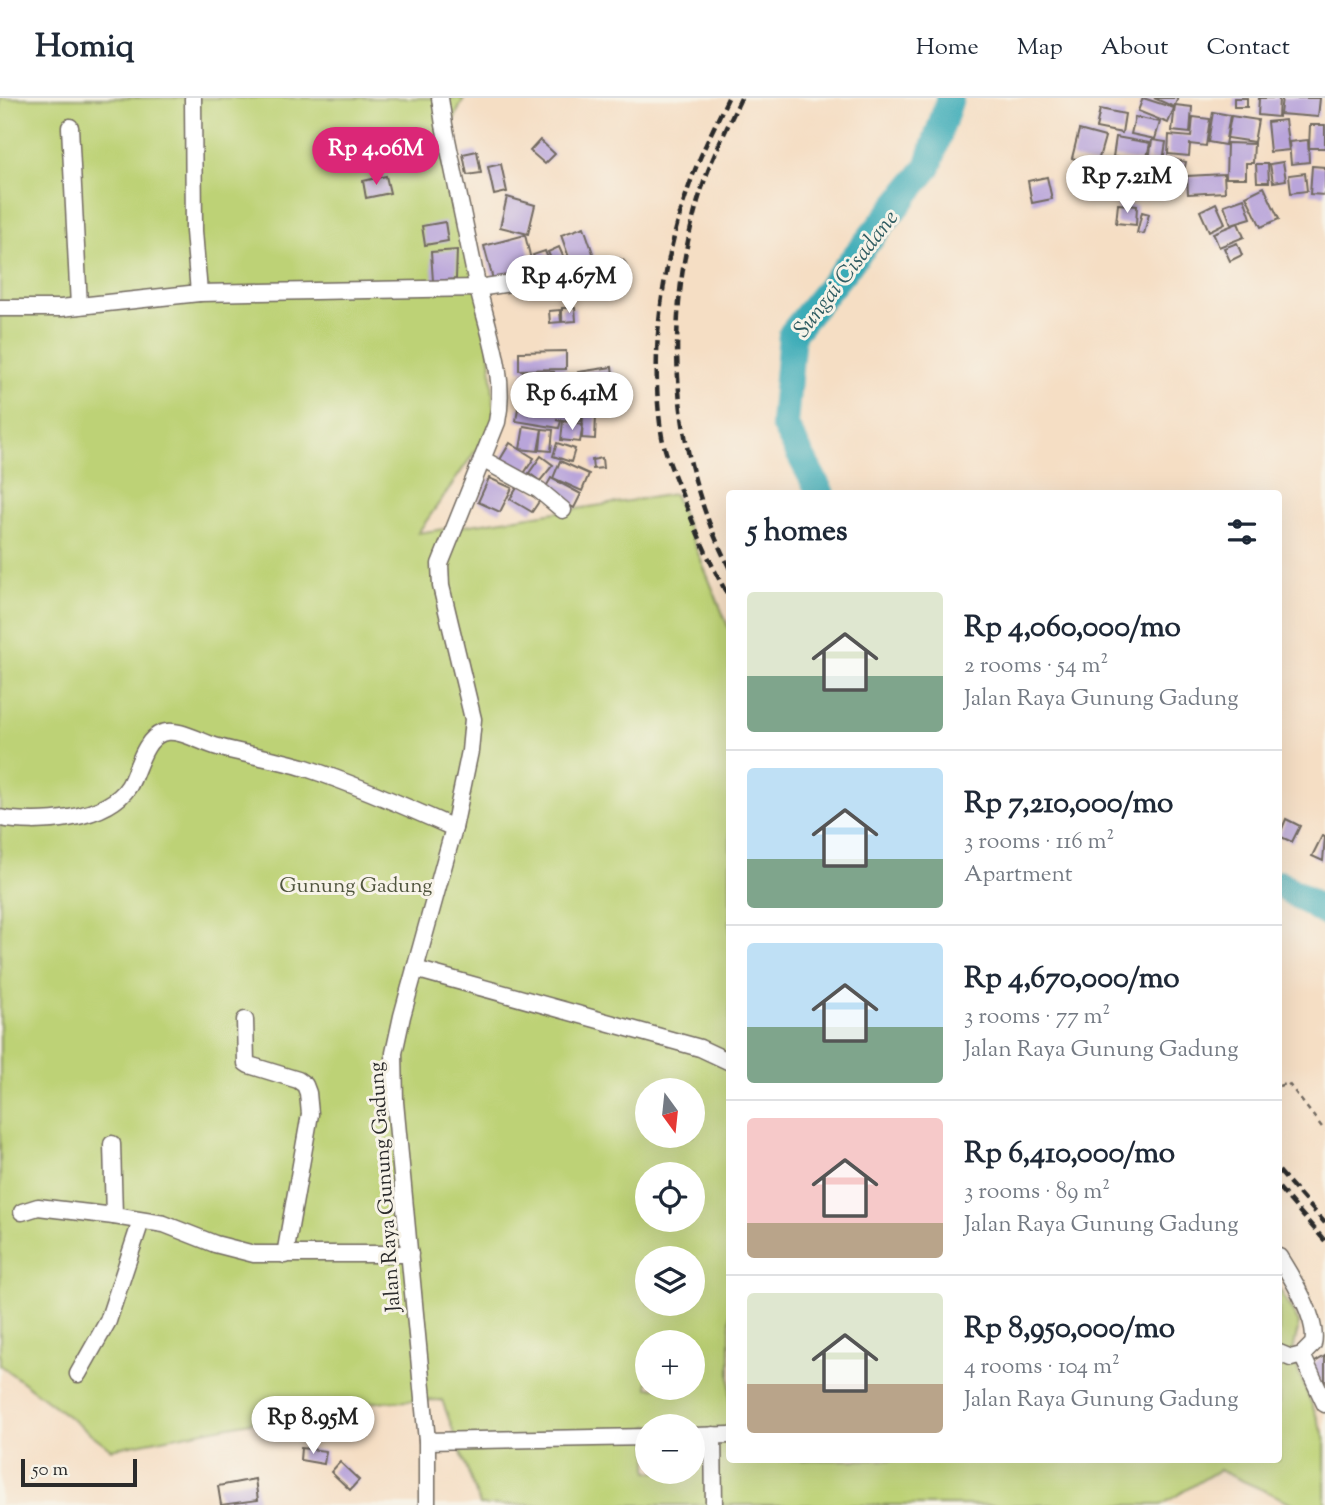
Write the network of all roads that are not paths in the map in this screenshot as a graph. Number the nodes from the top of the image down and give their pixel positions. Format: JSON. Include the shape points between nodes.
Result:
{"nodes":[{"id":1,"x":193,"y":98,"type":"edge"},
{"id":2,"x":440,"y":98,"type":"edge"},
{"id":3,"x":70,"y":127,"type":"dead end"},
{"id":4,"x":618,"y":267,"type":"dead end"},
{"id":5,"x":478,"y":288,"type":"junction"},
{"id":6,"x":199,"y":293,"type":"junction"},
{"id":7,"x":79,"y":306,"type":"junction"},
{"id":8,"x":0,"y":308,"type":"edge"},
{"id":9,"x":482,"y":459,"type":"junction"},
{"id":10,"x":563,"y":510,"type":"dead end"},
{"id":11,"x":0,"y":818,"type":"edge"},
{"id":12,"x":454,"y":828,"type":"junction"},
{"id":13,"x":415,"y":969,"type":"junction"},
{"id":14,"x":245,"y":1020,"type":"dead end"},
{"id":15,"x":726,"y":1060,"type":"edge"},
{"id":16,"x":112,"y":1144,"type":"dead end"},
{"id":17,"x":22,"y":1212,"type":"dead end"},
{"id":18,"x":114,"y":1216,"type":"junction"},
{"id":19,"x":141,"y":1221,"type":"junction"},
{"id":20,"x":410,"y":1254,"type":"junction"},
{"id":21,"x":285,"y":1255,"type":"junction"},
{"id":22,"x":1282,"y":1263,"type":"edge"},
{"id":23,"x":1282,"y":1354,"type":"edge"},
{"id":24,"x":1302,"y":1355,"type":"junction"},
{"id":25,"x":78,"y":1374,"type":"dead end"},
{"id":26,"x":1325,"y":1404,"type":"edge"},
{"id":27,"x":722,"y":1435,"type":"edge"},
{"id":28,"x":635,"y":1437,"type":"edge"},
{"id":29,"x":427,"y":1441,"type":"junction"},
{"id":30,"x":428,"y":1505,"type":"edge"},
{"id":31,"x":713,"y":1505,"type":"edge"}],
"edges":[{"from":1,"to":6,"type":"street"},
{"from":2,"to":5,"type":"street","name":"Jalan Raya Gunung Gadung"},
{"from":3,"to":7,"type":"street"},
{"from":4,"to":5,"type":"street"},
{"from":5,"to":6,"type":"street"},
{"from":5,"to":9,"type":"street","name":"Jalan Raya Gunung Gadung","via":[[495,352],[501,404]]},
{"from":6,"to":7,"type":"street"},
{"from":7,"to":8,"type":"street"},
{"from":9,"to":10,"type":"street","via":[[539,490]]},
{"from":9,"to":12,"type":"street","name":"Jalan Raya Gunung Gadung","via":[[440,564],[441,586],[473,719]]},
{"from":11,"to":12,"type":"street","via":[[68,817],[111,804],[129,786],[152,740],[167,732],[303,767]]},
{"from":12,"to":13,"type":"street","name":"Jalan Raya Gunung Gadung"},
{"from":13,"to":15,"type":"street","via":[[699,1048]]},
{"from":13,"to":20,"type":"street","name":"Jalan Raya Gunung Gadung","via":[[394,1053]]},
{"from":14,"to":21,"type":"street","via":[[246,1063],[298,1080],[311,1102]]},
{"from":16,"to":18,"type":"street"},
{"from":17,"to":18,"type":"street","via":[[38,1207]]},
{"from":18,"to":19,"type":"street"},
{"from":19,"to":21,"type":"street","via":[[176,1227],[236,1250]]},
{"from":19,"to":25,"type":"street","via":[[108,1321]]},
{"from":20,"to":21,"type":"street"},
{"from":20,"to":29,"type":"street","name":"Jalan Raya Gunung Gadung"},
{"from":22,"to":24,"type":"street","via":[[1312,1326],[1313,1344]]},
{"from":23,"to":24,"type":"street"},
{"from":24,"to":26,"type":"street"},
{"from":27,"to":31,"type":"street"},
{"from":28,"to":29,"type":"street"},
{"from":29,"to":30,"type":"street","name":"Jalan Raya Gunung Gadung"}]}
